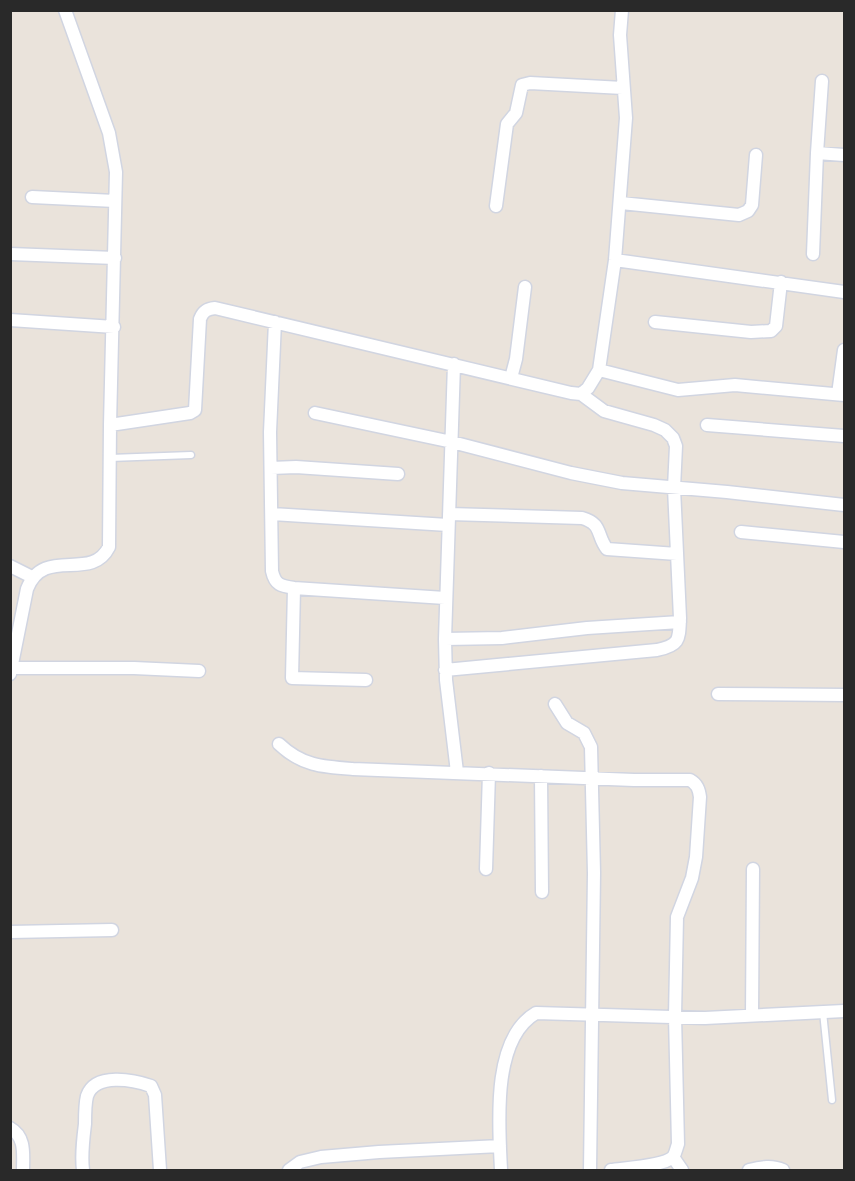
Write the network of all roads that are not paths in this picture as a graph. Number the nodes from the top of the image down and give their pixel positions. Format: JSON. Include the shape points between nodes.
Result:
{"nodes":[{"id":1,"x":65,"y":10,"type":"edge"},
{"id":2,"x":622,"y":10,"type":"edge"},
{"id":3,"x":822,"y":81,"type":"dead end"},
{"id":4,"x":623,"y":88,"type":"junction"},
{"id":5,"x":817,"y":153,"type":"junction"},
{"id":6,"x":756,"y":155,"type":"dead end"},
{"id":7,"x":844,"y":155,"type":"edge"},
{"id":8,"x":32,"y":197,"type":"dead end"},
{"id":9,"x":115,"y":201,"type":"junction"},
{"id":10,"x":621,"y":203,"type":"junction"},
{"id":11,"x":496,"y":206,"type":"dead end"},
{"id":12,"x":10,"y":254,"type":"edge"},
{"id":13,"x":813,"y":254,"type":"dead end"},
{"id":14,"x":115,"y":258,"type":"junction"},
{"id":15,"x":615,"y":260,"type":"junction"},
{"id":16,"x":781,"y":282,"type":"junction"},
{"id":17,"x":525,"y":287,"type":"dead end"},
{"id":18,"x":844,"y":292,"type":"edge"},
{"id":19,"x":10,"y":320,"type":"edge"},
{"id":20,"x":274,"y":322,"type":"junction"},
{"id":21,"x":655,"y":322,"type":"dead end"},
{"id":22,"x":114,"y":327,"type":"junction"},
{"id":23,"x":844,"y":350,"type":"edge"},
{"id":24,"x":454,"y":364,"type":"junction"},
{"id":25,"x":599,"y":370,"type":"junction"},
{"id":26,"x":511,"y":378,"type":"junction"},
{"id":27,"x":581,"y":394,"type":"junction"},
{"id":28,"x":841,"y":394,"type":"edge"},
{"id":29,"x":315,"y":413,"type":"dead end"},
{"id":30,"x":110,"y":425,"type":"junction"},
{"id":31,"x":707,"y":425,"type":"dead end"},
{"id":32,"x":844,"y":435,"type":"edge"},
{"id":33,"x":452,"y":442,"type":"junction"},
{"id":34,"x":190,"y":455,"type":"dead end"},
{"id":35,"x":110,"y":458,"type":"junction"},
{"id":36,"x":271,"y":468,"type":"junction"},
{"id":37,"x":398,"y":474,"type":"dead end"},
{"id":38,"x":674,"y":488,"type":"junction"},
{"id":39,"x":844,"y":506,"type":"edge"},
{"id":40,"x":272,"y":514,"type":"junction"},
{"id":41,"x":449,"y":520,"type":"junction"},
{"id":42,"x":741,"y":532,"type":"dead end"},
{"id":43,"x":844,"y":542,"type":"edge"},
{"id":44,"x":677,"y":554,"type":"junction"},
{"id":45,"x":10,"y":566,"type":"edge"},
{"id":46,"x":32,"y":577,"type":"junction"},
{"id":47,"x":294,"y":588,"type":"junction"},
{"id":48,"x":445,"y":598,"type":"junction"},
{"id":49,"x":680,"y":622,"type":"junction"},
{"id":50,"x":445,"y":639,"type":"junction"},
{"id":51,"x":446,"y":670,"type":"junction"},
{"id":52,"x":11,"y":671,"type":"edge"},
{"id":53,"x":199,"y":671,"type":"dead end"},
{"id":54,"x":366,"y":680,"type":"dead end"},
{"id":55,"x":718,"y":694,"type":"dead end"},
{"id":56,"x":844,"y":695,"type":"edge"},
{"id":57,"x":555,"y":705,"type":"dead end"},
{"id":58,"x":279,"y":744,"type":"dead end"},
{"id":59,"x":457,"y":772,"type":"junction"},
{"id":60,"x":489,"y":773,"type":"junction"},
{"id":61,"x":541,"y":776,"type":"junction"},
{"id":62,"x":593,"y":778,"type":"junction"},
{"id":63,"x":753,"y":868,"type":"dead end"},
{"id":64,"x":486,"y":869,"type":"dead end"},
{"id":65,"x":542,"y":892,"type":"dead end"},
{"id":66,"x":112,"y":930,"type":"dead end"},
{"id":67,"x":10,"y":932,"type":"edge"},
{"id":68,"x":844,"y":1011,"type":"edge"},
{"id":69,"x":823,"y":1012,"type":"junction"},
{"id":70,"x":591,"y":1014,"type":"junction"},
{"id":71,"x":675,"y":1016,"type":"junction"},
{"id":72,"x":752,"y":1016,"type":"junction"},
{"id":73,"x":832,"y":1100,"type":"dead end"},
{"id":74,"x":10,"y":1128,"type":"edge"},
{"id":75,"x":500,"y":1146,"type":"junction"},
{"id":76,"x":678,"y":1164,"type":"edge"},
{"id":77,"x":23,"y":1170,"type":"edge"},
{"id":78,"x":83,"y":1170,"type":"edge"},
{"id":79,"x":160,"y":1170,"type":"edge"},
{"id":80,"x":289,"y":1170,"type":"edge"},
{"id":81,"x":501,"y":1170,"type":"edge"},
{"id":82,"x":590,"y":1170,"type":"edge"},
{"id":83,"x":611,"y":1170,"type":"edge"},
{"id":84,"x":749,"y":1170,"type":"edge"},
{"id":85,"x":783,"y":1170,"type":"edge"}],
"edges":[{"from":1,"to":9,"type":"street","via":[[112,142]]},
{"from":2,"to":4,"type":"street"},
{"from":3,"to":5,"type":"street"},
{"from":4,"to":10,"type":"street","via":[[626,118]]},
{"from":4,"to":11,"type":"street","via":[[522,85],[516,113],[507,124]]},
{"from":5,"to":7,"type":"street"},
{"from":5,"to":13,"type":"street"},
{"from":6,"to":10,"type":"street","via":[[752,205],[739,215]]},
{"from":8,"to":9,"type":"street"},
{"from":9,"to":14,"type":"street"},
{"from":10,"to":15,"type":"street"},
{"from":12,"to":14,"type":"street"},
{"from":14,"to":22,"type":"street"},
{"from":15,"to":16,"type":"street"},
{"from":15,"to":25,"type":"street"},
{"from":16,"to":18,"type":"street"},
{"from":16,"to":21,"type":"street","via":[[776,326],[771,331]]},
{"from":17,"to":26,"type":"street"},
{"from":19,"to":22,"type":"street"},
{"from":20,"to":24,"type":"street"},
{"from":20,"to":30,"type":"street","via":[[208,309],[200,319],[195,410]]},
{"from":20,"to":36,"type":"street"},
{"from":22,"to":30,"type":"street"},
{"from":23,"to":28,"type":"street"},
{"from":24,"to":26,"type":"street"},
{"from":24,"to":33,"type":"street"},
{"from":25,"to":27,"type":"street"},
{"from":25,"to":28,"type":"street","via":[[678,390],[735,385]]},
{"from":26,"to":27,"type":"street"},
{"from":27,"to":38,"type":"street","via":[[604,411],[654,425],[673,438]]},
{"from":29,"to":33,"type":"street"},
{"from":30,"to":35,"type":"street"},
{"from":31,"to":32,"type":"street"},
{"from":33,"to":38,"type":"street","via":[[571,473]]},
{"from":33,"to":41,"type":"street"},
{"from":34,"to":35,"type":"lane"},
{"from":35,"to":46,"type":"street","via":[[109,547],[104,557],[40,569]]},
{"from":36,"to":37,"type":"street"},
{"from":36,"to":40,"type":"street"},
{"from":38,"to":39,"type":"street"},
{"from":38,"to":44,"type":"street"},
{"from":40,"to":41,"type":"street"},
{"from":40,"to":47,"type":"street","via":[[274,581]]},
{"from":41,"to":44,"type":"street","via":[[582,518],[597,525],[607,549]]},
{"from":41,"to":48,"type":"street"},
{"from":42,"to":43,"type":"street"},
{"from":44,"to":49,"type":"street"},
{"from":45,"to":46,"type":"street"},
{"from":46,"to":52,"type":"street"},
{"from":47,"to":48,"type":"street"},
{"from":47,"to":54,"type":"street","via":[[292,678]]},
{"from":48,"to":50,"type":"street"},
{"from":49,"to":50,"type":"street","via":[[502,638]]},
{"from":49,"to":51,"type":"street","via":[[676,643],[657,650]]},
{"from":50,"to":51,"type":"street"},
{"from":51,"to":59,"type":"street"},
{"from":52,"to":53,"type":"street"},
{"from":55,"to":56,"type":"street"},
{"from":57,"to":62,"type":"street","via":[[567,723],[588,738]]},
{"from":58,"to":59,"type":"street","via":[[297,758],[322,766]]},
{"from":59,"to":60,"type":"street"},
{"from":60,"to":61,"type":"street"},
{"from":60,"to":64,"type":"street"},
{"from":61,"to":62,"type":"street"},
{"from":61,"to":65,"type":"street"},
{"from":62,"to":70,"type":"street"},
{"from":62,"to":71,"type":"street","via":[[690,780],[699,789],[696,857],[677,917]]},
{"from":63,"to":72,"type":"street"},
{"from":66,"to":67,"type":"street"},
{"from":68,"to":69,"type":"street"},
{"from":69,"to":72,"type":"street"},
{"from":69,"to":73,"type":"lane"},
{"from":70,"to":71,"type":"street"},
{"from":70,"to":75,"type":"street","via":[[536,1013],[519,1028],[500,1085]]},
{"from":70,"to":82,"type":"street"},
{"from":71,"to":72,"type":"street"},
{"from":71,"to":76,"type":"street"},
{"from":74,"to":77,"type":"street","via":[[23,1143]]},
{"from":75,"to":80,"type":"street","via":[[321,1157],[300,1162]]},
{"from":75,"to":81,"type":"street"},
{"from":76,"to":83,"type":"street","via":[[670,1160]]},
{"from":78,"to":79,"type":"street","via":[[87,1096],[98,1083],[113,1080],[151,1086],[155,1095]]},
{"from":84,"to":85,"type":"street"}]}
